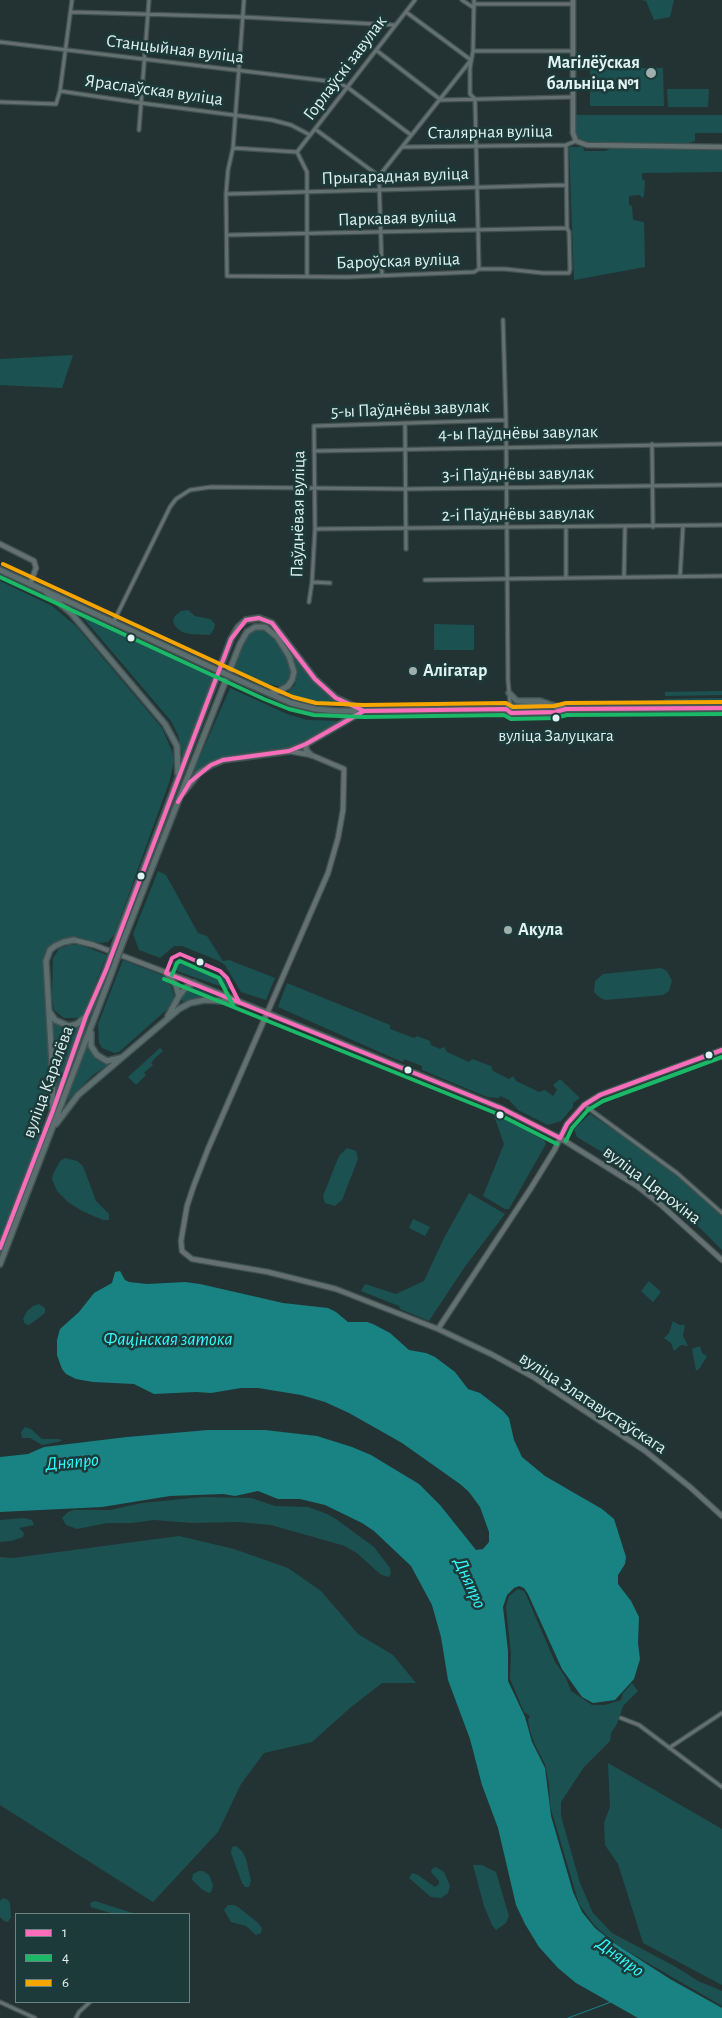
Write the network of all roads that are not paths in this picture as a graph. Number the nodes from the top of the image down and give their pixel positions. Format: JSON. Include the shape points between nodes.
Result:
{"nodes":[{"id":1,"x":72,"y":0,"type":"edge"},
{"id":2,"x":149,"y":0,"type":"edge"},
{"id":3,"x":244,"y":0,"type":"edge"},
{"id":4,"x":415,"y":0,"type":"edge"},
{"id":5,"x":462,"y":0,"type":"edge"},
{"id":6,"x":573,"y":2,"type":"edge"},
{"id":7,"x":474,"y":4,"type":"edge"},
{"id":8,"x":71,"y":12,"type":"junction"},
{"id":9,"x":406,"y":12,"type":"junction"},
{"id":10,"x":148,"y":14,"type":"junction"},
{"id":11,"x":243,"y":16,"type":"junction"},
{"id":12,"x":394,"y":24,"type":"junction"},
{"id":13,"x":0,"y":42,"type":"edge"},
{"id":14,"x":65,"y":50,"type":"junction"},
{"id":15,"x":376,"y":50,"type":"junction"},
{"id":16,"x":473,"y":51,"type":"junction"},
{"id":17,"x":572,"y":51,"type":"junction"},
{"id":18,"x":145,"y":59,"type":"junction"},
{"id":19,"x":471,"y":60,"type":"junction"},
{"id":20,"x":240,"y":71,"type":"junction"},
{"id":21,"x":347,"y":87,"type":"junction"},
{"id":22,"x":60,"y":91,"type":"junction"},
{"id":23,"x":573,"y":97,"type":"junction"},
{"id":24,"x":475,"y":99,"type":"junction"},
{"id":25,"x":441,"y":100,"type":"junction"},
{"id":26,"x":0,"y":102,"type":"edge"},
{"id":27,"x":141,"y":103,"type":"junction"},
{"id":28,"x":236,"y":116,"type":"junction"},
{"id":29,"x":315,"y":129,"type":"junction"},
{"id":30,"x":139,"y":130,"type":"dead end"},
{"id":31,"x":310,"y":135,"type":"junction"},
{"id":32,"x":411,"y":135,"type":"junction"},
{"id":33,"x":576,"y":141,"type":"junction"},
{"id":34,"x":566,"y":145,"type":"junction"},
{"id":35,"x":403,"y":147,"type":"junction"},
{"id":36,"x":476,"y":147,"type":"junction"},
{"id":37,"x":722,"y":147,"type":"edge"},
{"id":38,"x":233,"y":148,"type":"junction"},
{"id":39,"x":297,"y":152,"type":"junction"},
{"id":40,"x":379,"y":176,"type":"junction"},
{"id":41,"x":566,"y":185,"type":"junction"},
{"id":42,"x":477,"y":187,"type":"junction"},
{"id":43,"x":381,"y":189,"type":"junction"},
{"id":44,"x":306,"y":193,"type":"junction"},
{"id":45,"x":226,"y":194,"type":"junction"},
{"id":46,"x":566,"y":228,"type":"junction"},
{"id":47,"x":478,"y":229,"type":"junction"},
{"id":48,"x":382,"y":232,"type":"junction"},
{"id":49,"x":308,"y":234,"type":"junction"},
{"id":50,"x":228,"y":235,"type":"junction"},
{"id":51,"x":479,"y":269,"type":"junction"},
{"id":52,"x":382,"y":274,"type":"junction"},
{"id":53,"x":307,"y":276,"type":"junction"},
{"id":54,"x":503,"y":320,"type":"dead end"},
{"id":55,"x":506,"y":420,"type":"junction"},
{"id":56,"x":405,"y":423,"type":"junction"},
{"id":57,"x":314,"y":426,"type":"joint"},
{"id":58,"x":652,"y":444,"type":"junction"},
{"id":59,"x":722,"y":444,"type":"edge"},
{"id":60,"x":507,"y":447,"type":"junction"},
{"id":61,"x":405,"y":449,"type":"junction"},
{"id":62,"x":314,"y":451,"type":"junction"},
{"id":63,"x":722,"y":485,"type":"edge"},
{"id":64,"x":652,"y":486,"type":"junction"},
{"id":65,"x":507,"y":487,"type":"junction"},
{"id":66,"x":314,"y":489,"type":"junction"},
{"id":67,"x":406,"y":489,"type":"junction"},
{"id":68,"x":722,"y":525,"type":"edge"},
{"id":69,"x":683,"y":526,"type":"junction"},
{"id":70,"x":566,"y":527,"type":"junction"},
{"id":71,"x":625,"y":527,"type":"junction"},
{"id":72,"x":653,"y":527,"type":"junction"},
{"id":73,"x":507,"y":528,"type":"junction"},
{"id":74,"x":407,"y":529,"type":"junction"},
{"id":75,"x":315,"y":530,"type":"junction"},
{"id":76,"x":0,"y":544,"type":"edge"},
{"id":77,"x":406,"y":549,"type":"dead end"},
{"id":78,"x":0,"y":570,"type":"edge"},
{"id":79,"x":722,"y":576,"type":"edge"},
{"id":80,"x":566,"y":577,"type":"junction"},
{"id":81,"x":624,"y":577,"type":"junction"},
{"id":82,"x":680,"y":577,"type":"junction"},
{"id":83,"x":508,"y":578,"type":"junction"},
{"id":84,"x":425,"y":580,"type":"dead end"},
{"id":85,"x":312,"y":582,"type":"junction"},
{"id":86,"x":330,"y":582,"type":"dead end"},
{"id":87,"x":30,"y":584,"type":"junction"},
{"id":88,"x":44,"y":590,"type":"junction"},
{"id":89,"x":309,"y":602,"type":"dead end"},
{"id":90,"x":113,"y":622,"type":"junction"},
{"id":91,"x":267,"y":693,"type":"junction"},
{"id":92,"x":510,"y":693,"type":"junction"},
{"id":93,"x":208,"y":699,"type":"junction"},
{"id":94,"x":217,"y":702,"type":"junction"},
{"id":95,"x":552,"y":705,"type":"junction"},
{"id":96,"x":722,"y":708,"type":"edge"},
{"id":97,"x":566,"y":709,"type":"junction"},
{"id":98,"x":509,"y":710,"type":"junction"},
{"id":99,"x":364,"y":711,"type":"junction"},
{"id":100,"x":306,"y":744,"type":"junction"},
{"id":101,"x":289,"y":751,"type":"junction"},
{"id":102,"x":310,"y":755,"type":"junction"},
{"id":103,"x":176,"y":785,"type":"junction"},
{"id":104,"x":178,"y":799,"type":"junction"},
{"id":105,"x":121,"y":937,"type":"junction"},
{"id":106,"x":74,"y":940,"type":"joint"},
{"id":107,"x":109,"y":971,"type":"junction"},
{"id":108,"x":166,"y":973,"type":"junction"},
{"id":109,"x":194,"y":983,"type":"junction"},
{"id":110,"x":178,"y":996,"type":"junction"},
{"id":111,"x":239,"y":1002,"type":"junction"},
{"id":112,"x":48,"y":1008,"type":"junction"},
{"id":113,"x":267,"y":1013,"type":"junction"},
{"id":114,"x":86,"y":1016,"type":"junction"},
{"id":115,"x":94,"y":1018,"type":"junction"},
{"id":116,"x":167,"y":1018,"type":"junction"},
{"id":117,"x":722,"y":1050,"type":"edge"},
{"id":118,"x":124,"y":1056,"type":"junction"},
{"id":119,"x":584,"y":1105,"type":"junction"},
{"id":120,"x":52,"y":1113,"type":"junction"},
{"id":121,"x":52,"y":1130,"type":"junction"},
{"id":122,"x":560,"y":1138,"type":"junction"},
{"id":123,"x":722,"y":1213,"type":"edge"},
{"id":124,"x":0,"y":1248,"type":"edge"},
{"id":125,"x":722,"y":1260,"type":"edge"},
{"id":126,"x":0,"y":1264,"type":"edge"},
{"id":127,"x":438,"y":1329,"type":"junction"},
{"id":128,"x":722,"y":1516,"type":"edge"},
{"id":129,"x":721,"y":1714,"type":"edge"},
{"id":130,"x":621,"y":1718,"type":"dead end"},
{"id":131,"x":722,"y":1720,"type":"edge"},
{"id":132,"x":669,"y":1748,"type":"junction"},
{"id":133,"x":722,"y":1787,"type":"edge"},
{"id":134,"x":0,"y":2002,"type":"edge"},
{"id":135,"x":89,"y":2003,"type":"edge"},
{"id":136,"x":35,"y":2018,"type":"edge"},
{"id":137,"x":77,"y":2018,"type":"edge"}],
"edges":[{"from":1,"to":8,"type":"street"},
{"from":2,"to":10,"type":"street"},
{"from":3,"to":11,"type":"street"},
{"from":4,"to":9,"type":"street","name":"Горлаўскі завулак"},
{"from":5,"to":7,"type":"street"},
{"from":6,"to":7,"type":"street"},
{"from":6,"to":17,"type":"street"},
{"from":7,"to":16,"type":"street"},
{"from":8,"to":10,"type":"street"},
{"from":8,"to":14,"type":"street"},
{"from":9,"to":12,"type":"street","name":"Горлаўскі завулак"},
{"from":9,"to":19,"type":"street"},
{"from":10,"to":11,"type":"street"},
{"from":10,"to":18,"type":"street"},
{"from":11,"to":12,"type":"street"},
{"from":11,"to":20,"type":"street"},
{"from":12,"to":15,"type":"street","name":"Горлаўскі завулак"},
{"from":13,"to":14,"type":"street","name":"Станцыйная вуліца"},
{"from":14,"to":18,"type":"street","name":"Станцыйная вуліца"},
{"from":14,"to":22,"type":"street"},
{"from":15,"to":21,"type":"street","name":"Горлаўскі завулак"},
{"from":15,"to":25,"type":"street"},
{"from":16,"to":17,"type":"street"},
{"from":16,"to":19,"type":"street"},
{"from":17,"to":23,"type":"street"},
{"from":18,"to":20,"type":"street","name":"Станцыйная вуліца"},
{"from":18,"to":27,"type":"street"},
{"from":19,"to":24,"type":"street","via":[[470,94]]},
{"from":19,"to":25,"type":"street"},
{"from":20,"to":21,"type":"street","name":"Станцыйная вуліца","via":[[336,82]]},
{"from":20,"to":28,"type":"street"},
{"from":21,"to":29,"type":"street","name":"Горлаўскі завулак"},
{"from":21,"to":32,"type":"street","name":"Сталярная вуліца"},
{"from":22,"to":26,"type":"street","name":"Яраслаўская вуліца","via":[[56,104]]},
{"from":22,"to":27,"type":"street","name":"Яраслаўская вуліца"},
{"from":23,"to":24,"type":"street"},
{"from":23,"to":33,"type":"street"},
{"from":24,"to":25,"type":"street"},
{"from":24,"to":36,"type":"street"},
{"from":25,"to":32,"type":"street"},
{"from":27,"to":28,"type":"street","name":"Яраслаўская вуліца"},
{"from":27,"to":30,"type":"street"},
{"from":28,"to":31,"type":"street","name":"Яраслаўская вуліца","via":[[272,120]]},
{"from":28,"to":38,"type":"street"},
{"from":29,"to":31,"type":"street","name":"Горлаўскі завулак"},
{"from":29,"to":40,"type":"street"},
{"from":31,"to":39,"type":"street","name":"Горлаўскі завулак"},
{"from":32,"to":35,"type":"street"},
{"from":33,"to":34,"type":"street","name":"Сталярная вуліца"},
{"from":33,"to":37,"type":"street","via":[[587,145]]},
{"from":34,"to":36,"type":"street","name":"Сталярная вуліца"},
{"from":34,"to":41,"type":"street"},
{"from":35,"to":36,"type":"street","name":"Сталярная вуліца"},
{"from":35,"to":40,"type":"street"},
{"from":36,"to":42,"type":"street"},
{"from":38,"to":39,"type":"street"},
{"from":38,"to":45,"type":"street"},
{"from":39,"to":44,"type":"street","via":[[307,172]]},
{"from":40,"to":43,"type":"street"},
{"from":41,"to":42,"type":"street","name":"Прыгарадная вуліца"},
{"from":41,"to":46,"type":"street"},
{"from":42,"to":43,"type":"street","name":"Прыгарадная вуліца"},
{"from":42,"to":47,"type":"street"},
{"from":43,"to":44,"type":"street","name":"Прыгарадная вуліца"},
{"from":43,"to":48,"type":"street"},
{"from":44,"to":45,"type":"street","name":"Прыгарадная вуліца"},
{"from":44,"to":49,"type":"street"},
{"from":45,"to":50,"type":"street"},
{"from":46,"to":47,"type":"street","name":"Паркавая вуліца"},
{"from":46,"to":51,"type":"street","name":"Бароўская вуліца","via":[[569,232],[569,273]]},
{"from":47,"to":48,"type":"street","name":"Паркавая вуліца"},
{"from":47,"to":51,"type":"street"},
{"from":48,"to":49,"type":"street","name":"Паркавая вуліца"},
{"from":48,"to":52,"type":"street"},
{"from":49,"to":50,"type":"street","name":"Паркавая вуліца"},
{"from":49,"to":53,"type":"street"},
{"from":50,"to":53,"type":"street","name":"Бароўская вуліца","via":[[227,276]]},
{"from":51,"to":52,"type":"street","name":"Бароўская вуліца","via":[[474,272]]},
{"from":52,"to":53,"type":"street","name":"Бароўская вуліца"},
{"from":54,"to":55,"type":"street"},
{"from":55,"to":56,"type":"street","name":"5-ы Паўднёвы завулак"},
{"from":55,"to":60,"type":"street"},
{"from":56,"to":57,"type":"street","name":"5-ы Паўднёвы завулак"},
{"from":56,"to":61,"type":"street"},
{"from":57,"to":62,"type":"street","name":"Паўднёвая вуліца"},
{"from":58,"to":59,"type":"street","name":"4-ы Паўднёвы завулак"},
{"from":58,"to":60,"type":"street","name":"4-ы Паўднёвы завулак"},
{"from":58,"to":64,"type":"street"},
{"from":60,"to":61,"type":"street","name":"4-ы Паўднёвы завулак"},
{"from":60,"to":65,"type":"street"},
{"from":61,"to":62,"type":"street","name":"4-ы Паўднёвы завулак"},
{"from":61,"to":67,"type":"street"},
{"from":62,"to":66,"type":"street","name":"Паўднёвая вуліца"},
{"from":63,"to":64,"type":"street","name":"3-і Паўднёвы завулак"},
{"from":64,"to":65,"type":"street","name":"3-і Паўднёвы завулак"},
{"from":64,"to":72,"type":"street"},
{"from":65,"to":67,"type":"street","name":"3-і Паўднёвы завулак"},
{"from":65,"to":73,"type":"street"},
{"from":66,"to":67,"type":"street","name":"3-і Паўднёвы завулак"},
{"from":66,"to":75,"type":"street","name":"Паўднёвая вуліца"},
{"from":66,"to":90,"type":"street","name":"3-і Паўднёвы завулак","via":[[211,486],[181,495],[163,521]]},
{"from":67,"to":74,"type":"street"},
{"from":68,"to":69,"type":"street","name":"2-і Паўднёвы завулак"},
{"from":69,"to":72,"type":"street","name":"2-і Паўднёвы завулак"},
{"from":69,"to":82,"type":"street"},
{"from":70,"to":71,"type":"street","name":"2-і Паўднёвы завулак"},
{"from":70,"to":73,"type":"street","name":"2-і Паўднёвы завулак"},
{"from":70,"to":80,"type":"street"},
{"from":71,"to":72,"type":"street","name":"2-і Паўднёвы завулак"},
{"from":71,"to":81,"type":"street"},
{"from":73,"to":74,"type":"street","name":"2-і Паўднёвы завулак"},
{"from":73,"to":83,"type":"street"},
{"from":74,"to":75,"type":"street","name":"2-і Паўднёвы завулак"},
{"from":74,"to":77,"type":"street"},
{"from":75,"to":85,"type":"street","name":"Паўднёвая вуліца"},
{"from":76,"to":87,"type":"street","via":[[34,562],[36,568]]},
{"from":78,"to":87,"type":"main road"},
{"from":79,"to":82,"type":"street"},
{"from":80,"to":81,"type":"street"},
{"from":80,"to":83,"type":"street"},
{"from":81,"to":82,"type":"street"},
{"from":83,"to":84,"type":"street"},
{"from":83,"to":92,"type":"street"},
{"from":85,"to":86,"type":"street"},
{"from":85,"to":89,"type":"street","name":"Паўднёвая вуліца"},
{"from":87,"to":88,"type":"main road"},
{"from":88,"to":90,"type":"main road"},
{"from":88,"to":103,"type":"main road","via":[[71,613],[166,724],[179,754]]},
{"from":90,"to":91,"type":"main road","bridge":true},
{"from":91,"to":94,"type":"main road","name":"вуліца Каралёва","via":[[284,689],[294,672],[277,637],[265,627],[255,627],[243,637]]},
{"from":91,"to":99,"type":"main road","via":[[315,709]]},
{"from":92,"to":95,"type":"main road","via":[[518,701],[540,701]]},
{"from":92,"to":98,"type":"street"},
{"from":93,"to":94,"type":"main road"},
{"from":93,"to":99,"type":"main road","via":[[238,627],[246,620],[259,618],[279,631],[323,687],[336,698]]},
{"from":93,"to":103,"type":"main road"},
{"from":94,"to":104,"type":"main road","name":"вуліца Каралёва"},
{"from":95,"to":97,"type":"main road"},
{"from":95,"to":98,"type":"main road"},
{"from":96,"to":97,"type":"main road"},
{"from":97,"to":98,"type":"main road","via":[[555,712]]},
{"from":98,"to":99,"type":"main road"},
{"from":99,"to":100,"type":"main road"},
{"from":100,"to":101,"type":"main road"},
{"from":100,"to":102,"type":"main road"},
{"from":101,"to":102,"type":"street"},
{"from":101,"to":104,"type":"main road","via":[[223,760],[211,765],[190,782]]},
{"from":102,"to":113,"type":"street","via":[[344,769],[343,810],[328,873]]},
{"from":103,"to":105,"type":"main road","name":"вуліца Каралёва"},
{"from":104,"to":105,"type":"main road","name":"вуліца Каралёва"},
{"from":105,"to":107,"type":"main road","name":"вуліца Каралёва","bridge":true},
{"from":106,"to":108,"type":"street","name":"вуліца Цярохіна"},
{"from":106,"to":112,"type":"main road","via":[[59,944],[48,955],[45,972]]},
{"from":107,"to":114,"type":"main road","name":"вуліца Каралёва"},
{"from":107,"to":115,"type":"main road","name":"вуліца Каралёва"},
{"from":108,"to":109,"type":"street","name":"вуліца Цярохіна"},
{"from":108,"to":110,"type":"main road","via":[[176,985]]},
{"from":109,"to":110,"type":"main road"},
{"from":109,"to":111,"type":"street","name":"вуліца Цярохіна"},
{"from":110,"to":116,"type":"main road"},
{"from":111,"to":113,"type":"street","name":"вуліца Цярохіна"},
{"from":111,"to":116,"type":"main road","via":[[205,1000],[190,1003]]},
{"from":112,"to":114,"type":"main road","via":[[55,1020],[69,1026],[81,1022]]},
{"from":112,"to":120,"type":"main road"},
{"from":113,"to":122,"type":"street","name":"вуліца Цярохіна","via":[[501,1108]]},
{"from":113,"to":127,"type":"street","name":"вуліца Златавустаўскага","via":[[187,1206],[182,1251],[192,1259],[268,1272],[336,1289]]},
{"from":114,"to":120,"type":"main road","name":"вуліца Каралёва"},
{"from":115,"to":118,"type":"main road","via":[[90,1040],[97,1055],[107,1061]]},
{"from":115,"to":121,"type":"main road","name":"вуліца Каралёва"},
{"from":116,"to":118,"type":"main road"},
{"from":117,"to":119,"type":"street","via":[[600,1095]]},
{"from":118,"to":121,"type":"main road","via":[[78,1095]]},
{"from":119,"to":122,"type":"street","via":[[567,1124]]},
{"from":119,"to":123,"type":"street","via":[[677,1173]]},
{"from":120,"to":124,"type":"main road","name":"вуліца Каралёва"},
{"from":121,"to":126,"type":"main road","name":"вуліца Каралёва"},
{"from":122,"to":125,"type":"street","name":"вуліца Цярохіна","via":[[645,1192]]},
{"from":122,"to":127,"type":"street"},
{"from":127,"to":128,"type":"street","name":"вуліца Златавустаўскага","via":[[535,1378],[595,1416],[644,1450]]},
{"from":129,"to":131,"type":"street"},
{"from":129,"to":132,"type":"street"},
{"from":130,"to":132,"type":"street","via":[[639,1725]]},
{"from":132,"to":133,"type":"street"},
{"from":134,"to":136,"type":"street"},
{"from":135,"to":137,"type":"street"}]}
